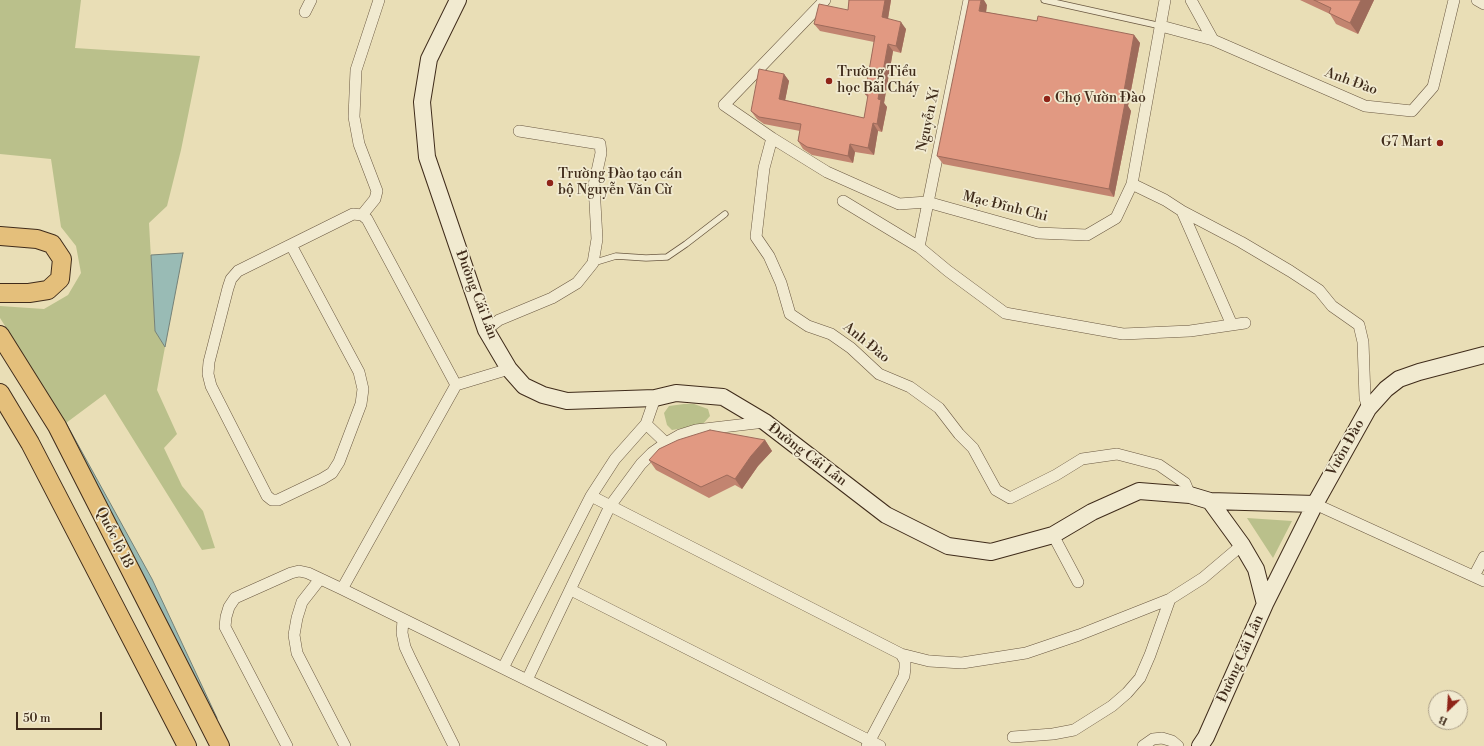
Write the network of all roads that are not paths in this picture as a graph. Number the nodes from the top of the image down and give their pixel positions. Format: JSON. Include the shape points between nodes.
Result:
{"nodes":[{"id":1,"x":311,"y":0,"type":"edge"},
{"id":2,"x":379,"y":0,"type":"edge"},
{"id":3,"x":458,"y":0,"type":"edge"},
{"id":4,"x":825,"y":0,"type":"edge"},
{"id":5,"x":969,"y":0,"type":"edge"},
{"id":6,"x":1044,"y":0,"type":"edge"},
{"id":7,"x":1166,"y":0,"type":"edge"},
{"id":8,"x":1190,"y":0,"type":"edge"},
{"id":9,"x":1454,"y":0,"type":"edge"},
{"id":10,"x":1477,"y":0,"type":"edge"},
{"id":11,"x":1484,"y":4,"type":"edge"},
{"id":12,"x":305,"y":12,"type":"dead end"},
{"id":13,"x":1161,"y":26,"type":"junction"},
{"id":14,"x":1213,"y":40,"type":"junction"},
{"id":15,"x":519,"y":131,"type":"dead end"},
{"id":16,"x":772,"y":138,"type":"junction"},
{"id":17,"x":1132,"y":184,"type":"junction"},
{"id":18,"x":843,"y":201,"type":"dead end"},
{"id":19,"x":927,"y":202,"type":"junction"},
{"id":20,"x":1182,"y":211,"type":"junction"},
{"id":21,"x":725,"y":214,"type":"dead end"},
{"id":22,"x":362,"y":215,"type":"junction"},
{"id":23,"x":0,"y":236,"type":"edge"},
{"id":24,"x":291,"y":245,"type":"junction"},
{"id":25,"x":919,"y":247,"type":"junction"},
{"id":26,"x":593,"y":263,"type":"junction"},
{"id":27,"x":0,"y":293,"type":"edge"},
{"id":28,"x":1245,"y":323,"type":"dead end"},
{"id":29,"x":1232,"y":325,"type":"junction"},
{"id":30,"x":486,"y":330,"type":"junction"},
{"id":31,"x":0,"y":335,"type":"edge"},
{"id":32,"x":0,"y":351,"type":"edge"},
{"id":33,"x":1484,"y":355,"type":"edge"},
{"id":34,"x":509,"y":369,"type":"junction"},
{"id":35,"x":456,"y":385,"type":"junction"},
{"id":36,"x":0,"y":393,"type":"edge"},
{"id":37,"x":655,"y":398,"type":"junction"},
{"id":38,"x":1368,"y":409,"type":"junction"},
{"id":39,"x":0,"y":410,"type":"edge"},
{"id":40,"x":765,"y":422,"type":"junction"},
{"id":41,"x":646,"y":424,"type":"junction"},
{"id":42,"x":54,"y":428,"type":"junction"},
{"id":43,"x":666,"y":443,"type":"junction"},
{"id":44,"x":26,"y":445,"type":"junction"},
{"id":45,"x":1190,"y":495,"type":"junction"},
{"id":46,"x":591,"y":496,"type":"junction"},
{"id":47,"x":1210,"y":501,"type":"junction"},
{"id":48,"x":1315,"y":504,"type":"junction"},
{"id":49,"x":610,"y":506,"type":"junction"},
{"id":50,"x":1053,"y":535,"type":"junction"},
{"id":51,"x":1242,"y":545,"type":"junction"},
{"id":52,"x":1484,"y":557,"type":"edge"},
{"id":53,"x":1479,"y":578,"type":"edge"},
{"id":54,"x":320,"y":579,"type":"junction"},
{"id":55,"x":1078,"y":582,"type":"dead end"},
{"id":56,"x":342,"y":589,"type":"junction"},
{"id":57,"x":571,"y":590,"type":"junction"},
{"id":58,"x":1170,"y":599,"type":"junction"},
{"id":59,"x":1265,"y":604,"type":"junction"},
{"id":60,"x":403,"y":620,"type":"junction"},
{"id":61,"x":901,"y":654,"type":"junction"},
{"id":62,"x":503,"y":668,"type":"junction"},
{"id":63,"x":527,"y":680,"type":"junction"},
{"id":64,"x":1013,"y":737,"type":"dead end"},
{"id":65,"x":869,"y":743,"type":"edge"},
{"id":66,"x":178,"y":746,"type":"edge"},
{"id":67,"x":187,"y":746,"type":"edge"},
{"id":68,"x":211,"y":746,"type":"edge"},
{"id":69,"x":220,"y":746,"type":"edge"},
{"id":70,"x":287,"y":746,"type":"edge"},
{"id":71,"x":345,"y":746,"type":"edge"},
{"id":72,"x":454,"y":746,"type":"edge"},
{"id":73,"x":661,"y":746,"type":"edge"},
{"id":74,"x":880,"y":746,"type":"edge"},
{"id":75,"x":1142,"y":746,"type":"edge"},
{"id":76,"x":1178,"y":746,"type":"edge"},
{"id":77,"x":1200,"y":746,"type":"edge"}],
"edges":[{"from":1,"to":12,"type":"street"},
{"from":2,"to":22,"type":"street","via":[[356,70],[355,82],[354,117],[358,144],[377,191],[375,199]]},
{"from":3,"to":30,"type":"main road","name":"Đường Cái Lân","via":[[429,59],[422,102],[427,157]]},
{"from":4,"to":16,"type":"street","via":[[724,106]]},
{"from":5,"to":19,"type":"street","name":"Nguyễn Xí"},
{"from":6,"to":13,"type":"lane"},
{"from":7,"to":13,"type":"street","name":"Mạc Đĩnh Chi"},
{"from":8,"to":14,"type":"street"},
{"from":9,"to":14,"type":"street","name":"Anh Đào","via":[[1433,87],[1412,112],[1365,106]]},
{"from":10,"to":11,"type":"street"},
{"from":13,"to":14,"type":"street"},
{"from":13,"to":17,"type":"street","name":"Mạc Đĩnh Chi"},
{"from":15,"to":26,"type":"street","via":[[600,144],[601,154],[594,186],[597,239]]},
{"from":16,"to":19,"type":"street","name":"Mạc Đĩnh Chi","via":[[827,172],[899,204]]},
{"from":16,"to":45,"type":"street","name":"Anh Đào","via":[[764,168],[756,237],[769,256],[781,283],[790,314],[808,326],[831,334],[852,348],[879,374],[910,387],[939,408],[973,448],[996,490],[1010,498],[1082,459],[1117,454],[1159,465],[1184,483]]},
{"from":17,"to":19,"type":"street","name":"Mạc Đĩnh Chi","via":[[1116,218],[1087,234],[1038,233]]},
{"from":17,"to":20,"type":"street"},
{"from":18,"to":25,"type":"street"},
{"from":19,"to":25,"type":"street","name":"Nguyễn Xí"},
{"from":20,"to":29,"type":"street"},
{"from":20,"to":38,"type":"street","via":[[1290,271],[1318,290],[1332,306],[1359,325],[1363,342],[1365,398]]},
{"from":21,"to":26,"type":"lane","via":[[667,257],[616,256]]},
{"from":22,"to":24,"type":"street","via":[[353,214]]},
{"from":22,"to":35,"type":"street","via":[[367,219]]},
{"from":23,"to":27,"type":"main road","via":[[37,239],[52,244],[62,259],[60,279],[48,290]]},
{"from":24,"to":24,"type":"street","via":[[238,271],[231,279],[208,374],[211,386],[267,496],[272,500],[278,500],[332,473],[339,462],[361,404],[363,389],[360,372]]},
{"from":25,"to":29,"type":"street","via":[[948,272],[1006,313],[1123,334],[1190,331]]},
{"from":26,"to":30,"type":"street","via":[[577,283],[552,298],[499,320]]},
{"from":28,"to":29,"type":"street"},
{"from":30,"to":34,"type":"main road","name":"Đường Cái Lân"},
{"from":31,"to":42,"type":"main road","name":"Quốc lộ 18"},
{"from":32,"to":42,"type":"main road","name":"Quốc lộ 18"},
{"from":33,"to":38,"type":"main road","name":"Vườn Đào","via":[[1399,379]]},
{"from":34,"to":35,"type":"street"},
{"from":34,"to":37,"type":"main road","name":"Đường Cái Lân","via":[[524,386],[543,395],[567,401]]},
{"from":35,"to":56,"type":"street"},
{"from":36,"to":44,"type":"main road"},
{"from":37,"to":40,"type":"main road","name":"Đường Cái Lân","via":[[676,394],[723,397]]},
{"from":37,"to":41,"type":"street"},
{"from":38,"to":48,"type":"main road","name":"Vườn Đào"},
{"from":39,"to":44,"type":"main road"},
{"from":40,"to":43,"type":"street","via":[[696,430]]},
{"from":40,"to":50,"type":"main road","name":"Đường Cái Lân","via":[[886,515],[948,546],[991,552]]},
{"from":41,"to":43,"type":"street"},
{"from":41,"to":46,"type":"street","via":[[615,458]]},
{"from":42,"to":68,"type":"main road","name":"Quốc lộ 18"},
{"from":42,"to":69,"type":"main road","name":"Quốc lộ 18"},
{"from":43,"to":49,"type":"street","via":[[641,464]]},
{"from":44,"to":66,"type":"main road"},
{"from":44,"to":67,"type":"main road"},
{"from":45,"to":47,"type":"main road","name":"Đường Cái Lân"},
{"from":45,"to":50,"type":"main road","name":"Đường Cái Lân","via":[[1139,491],[1092,512]]},
{"from":46,"to":49,"type":"street"},
{"from":46,"to":62,"type":"street"},
{"from":47,"to":48,"type":"main road"},
{"from":47,"to":51,"type":"main road","name":"Đường Cái Lân"},
{"from":48,"to":53,"type":"street"},
{"from":48,"to":59,"type":"main road","name":"Vườn Đào"},
{"from":49,"to":57,"type":"street"},
{"from":49,"to":61,"type":"street"},
{"from":50,"to":55,"type":"street"},
{"from":51,"to":58,"type":"street","via":[[1203,578]]},
{"from":51,"to":59,"type":"main road","name":"Đường Cái Lân","via":[[1256,569]]},
{"from":52,"to":53,"type":"street"},
{"from":54,"to":56,"type":"street"},
{"from":54,"to":70,"type":"street","via":[[298,571],[291,573],[235,598],[226,617],[225,627]]},
{"from":54,"to":71,"type":"street","via":[[302,602],[294,635],[296,653]]},
{"from":56,"to":60,"type":"street"},
{"from":57,"to":63,"type":"street"},
{"from":57,"to":65,"type":"street"},
{"from":58,"to":61,"type":"street","via":[[1026,653],[962,664],[929,661]]},
{"from":58,"to":64,"type":"street","via":[[1140,678],[1127,693],[1112,706],[1074,730]]},
{"from":59,"to":77,"type":"main road","name":"Đường Cái Lân"},
{"from":60,"to":62,"type":"street"},
{"from":60,"to":72,"type":"street","via":[[402,634],[410,660]]},
{"from":61,"to":65,"type":"street","via":[[905,661],[904,676]]},
{"from":62,"to":63,"type":"street"},
{"from":63,"to":73,"type":"street"},
{"from":65,"to":74,"type":"street"},
{"from":75,"to":76,"type":"street","via":[[1154,739],[1162,738]]}]}
